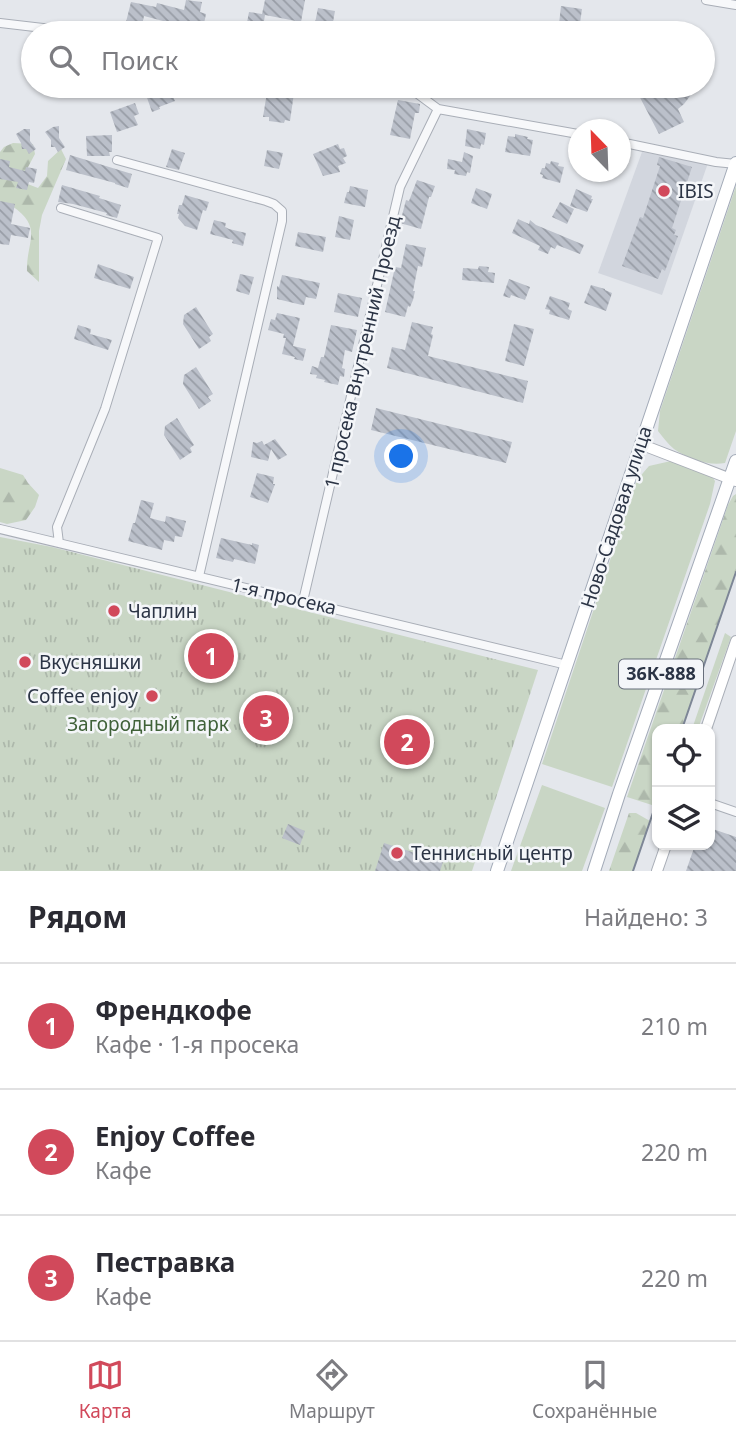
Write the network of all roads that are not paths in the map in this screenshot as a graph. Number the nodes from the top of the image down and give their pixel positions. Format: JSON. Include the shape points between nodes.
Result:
{"nodes":[{"id":1,"x":706,"y":0,"type":"edge"},
{"id":2,"x":736,"y":5,"type":"edge"},
{"id":3,"x":0,"y":23,"type":"edge"},
{"id":4,"x":21,"y":25,"type":"edge"},
{"id":5,"x":423,"y":98,"type":"edge"},
{"id":6,"x":438,"y":109,"type":"junction"},
{"id":7,"x":568,"y":132,"type":"edge"},
{"id":8,"x":631,"y":144,"type":"edge"},
{"id":9,"x":117,"y":160,"type":"dead end"},
{"id":10,"x":736,"y":164,"type":"edge"},
{"id":11,"x":61,"y":208,"type":"dead end"},
{"id":12,"x":640,"y":444,"type":"junction"},
{"id":13,"x":736,"y":461,"type":"edge"},
{"id":14,"x":733,"y":480,"type":"edge"},
{"id":15,"x":0,"y":529,"type":"edge"},
{"id":16,"x":59,"y":543,"type":"junction"},
{"id":17,"x":199,"y":576,"type":"junction"},
{"id":18,"x":303,"y":601,"type":"junction"},
{"id":19,"x":736,"y":641,"type":"edge"},
{"id":20,"x":567,"y":665,"type":"junction"},
{"id":21,"x":708,"y":724,"type":"edge"},
{"id":22,"x":715,"y":805,"type":"edge"},
{"id":23,"x":736,"y":812,"type":"edge"},
{"id":24,"x":664,"y":850,"type":"edge"},
{"id":25,"x":497,"y":871,"type":"edge"},
{"id":26,"x":594,"y":871,"type":"edge"},
{"id":27,"x":657,"y":871,"type":"edge"}],
"edges":[{"from":1,"to":2,"type":"street"},
{"from":3,"to":4,"type":"street"},
{"from":5,"to":6,"type":"street"},
{"from":6,"to":7,"type":"street"},
{"from":6,"to":18,"type":"street","name":"1 просека Внутренний Проезд","via":[[400,187]]},
{"from":8,"to":10,"type":"street"},
{"from":9,"to":17,"type":"street","via":[[266,201],[283,215]]},
{"from":10,"to":12,"type":"main road","name":"Ново-Садовая улица"},
{"from":11,"to":16,"type":"street","via":[[158,238],[105,409],[57,527]]},
{"from":12,"to":14,"type":"street"},
{"from":12,"to":20,"type":"main road","name":"Ново-Садовая улица"},
{"from":13,"to":14,"type":"main road","number":"36К-888"},
{"from":14,"to":26,"type":"main road","number":"36К-888"},
{"from":15,"to":16,"type":"street","name":"1-я просека"},
{"from":16,"to":17,"type":"street","name":"1-я просека"},
{"from":17,"to":18,"type":"street","name":"1-я просека"},
{"from":18,"to":20,"type":"street","name":"1-я просека"},
{"from":19,"to":21,"type":"street"},
{"from":20,"to":25,"type":"main road","name":"Ново-Садовая улица"},
{"from":22,"to":23,"type":"street"},
{"from":24,"to":27,"type":"street"}]}
